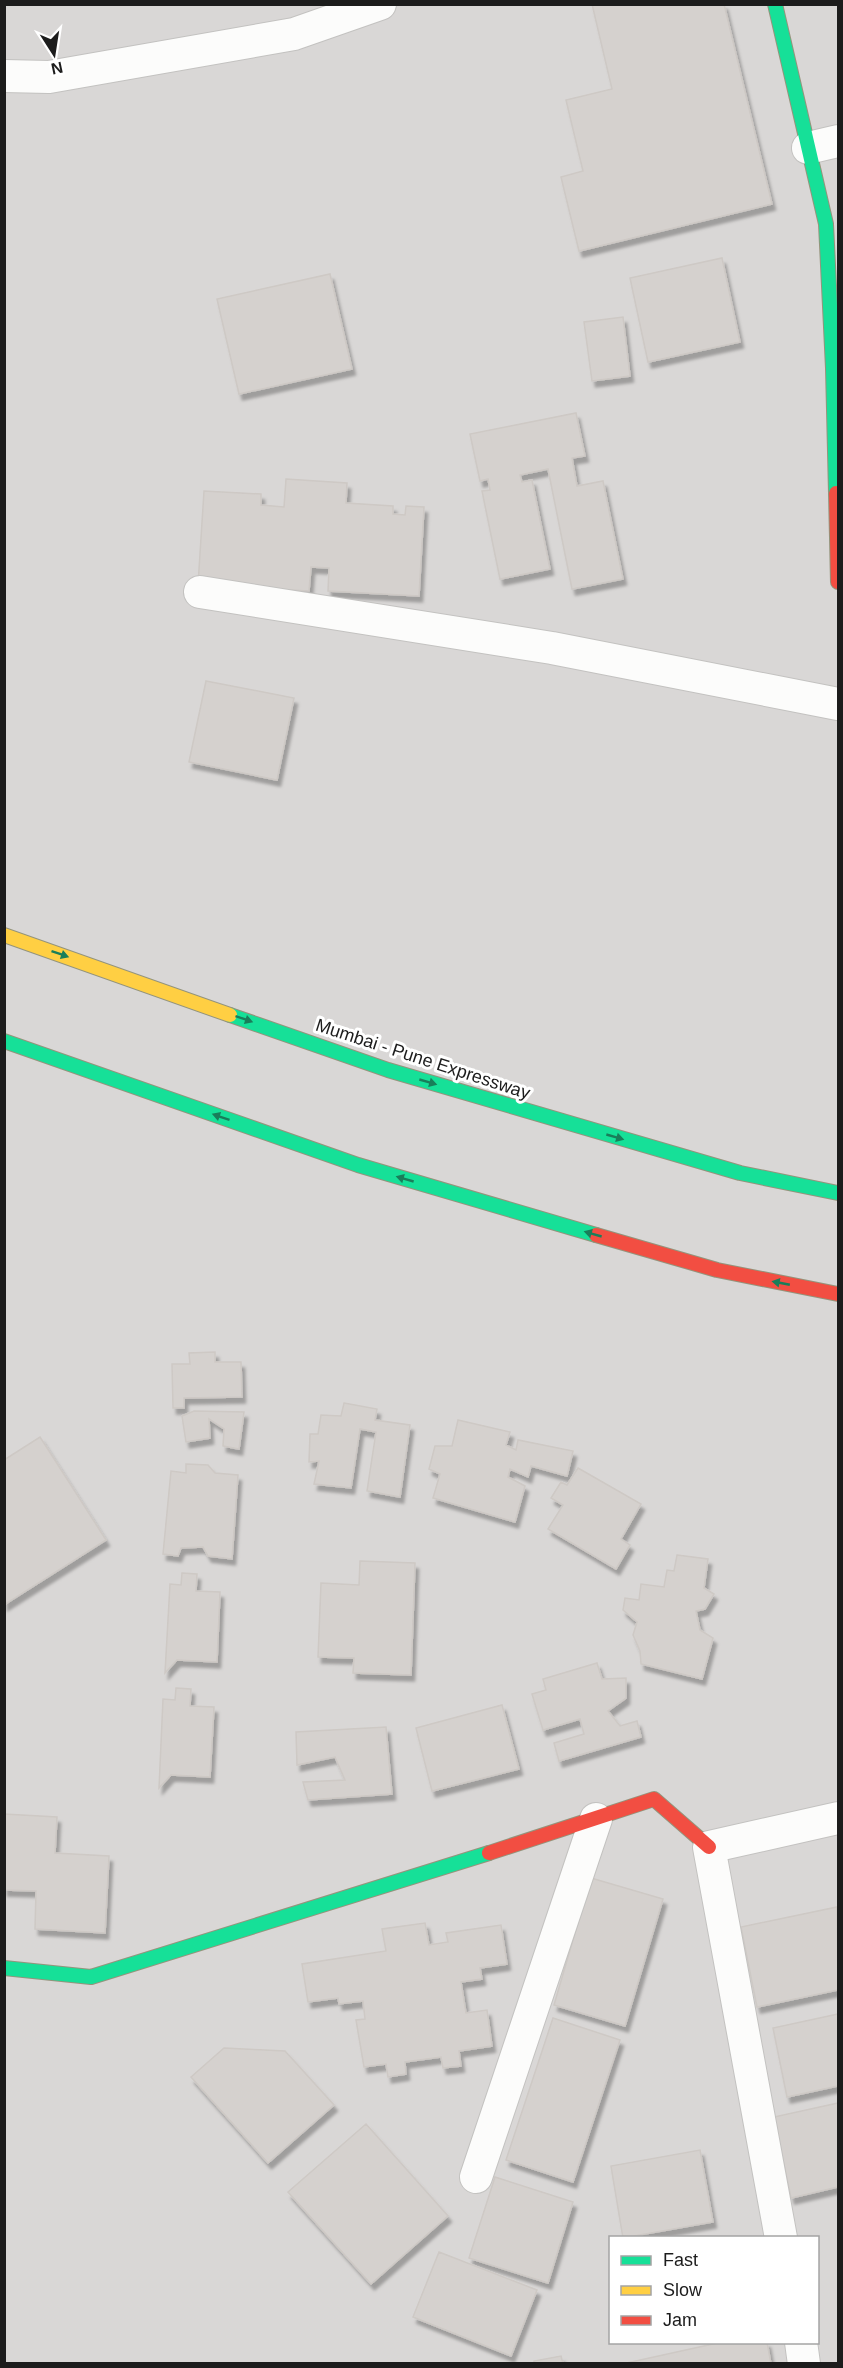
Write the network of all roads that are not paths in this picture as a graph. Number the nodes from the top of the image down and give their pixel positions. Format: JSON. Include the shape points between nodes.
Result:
{"nodes":[{"id":1,"x":380,"y":4,"type":"edge"},
{"id":2,"x":775,"y":4,"type":"edge"},
{"id":3,"x":4,"y":76,"type":"edge"},
{"id":4,"x":838,"y":141,"type":"edge"},
{"id":5,"x":808,"y":148,"type":"junction"},
{"id":6,"x":838,"y":582,"type":"edge"},
{"id":7,"x":200,"y":592,"type":"dead end"},
{"id":8,"x":838,"y":704,"type":"edge"},
{"id":9,"x":4,"y":935,"type":"edge"},
{"id":10,"x":4,"y":1041,"type":"edge"},
{"id":11,"x":838,"y":1193,"type":"edge"},
{"id":12,"x":838,"y":1294,"type":"edge"},
{"id":13,"x":838,"y":1818,"type":"edge"},
{"id":14,"x":596,"y":1819,"type":"junction"},
{"id":15,"x":709,"y":1847,"type":"junction"},
{"id":16,"x":4,"y":1968,"type":"edge"},
{"id":17,"x":476,"y":2177,"type":"dead end"},
{"id":18,"x":781,"y":2236,"type":"edge"},
{"id":19,"x":801,"y":2344,"type":"edge"},
{"id":20,"x":804,"y":2364,"type":"edge"}],
"edges":[{"from":1,"to":3,"type":"street","via":[[294,34],[49,76]]},
{"from":2,"to":5,"type":"main road"},
{"from":4,"to":5,"type":"street"},
{"from":5,"to":6,"type":"main road","via":[[826,224]]},
{"from":7,"to":8,"type":"street","via":[[552,648]]},
{"from":9,"to":11,"type":"main road","name":"Mumbai - Pune Expressway","one_way":true,"via":[[388,1070],[740,1173]]},
{"from":12,"to":10,"type":"main road","one_way":true,"via":[[717,1270],[358,1165]]},
{"from":13,"to":15,"type":"street"},
{"from":14,"to":15,"type":"main road","via":[[654,1799]]},
{"from":14,"to":16,"type":"main road","via":[[91,1977]]},
{"from":14,"to":17,"type":"street"},
{"from":15,"to":18,"type":"street"},
{"from":19,"to":20,"type":"street"}]}
